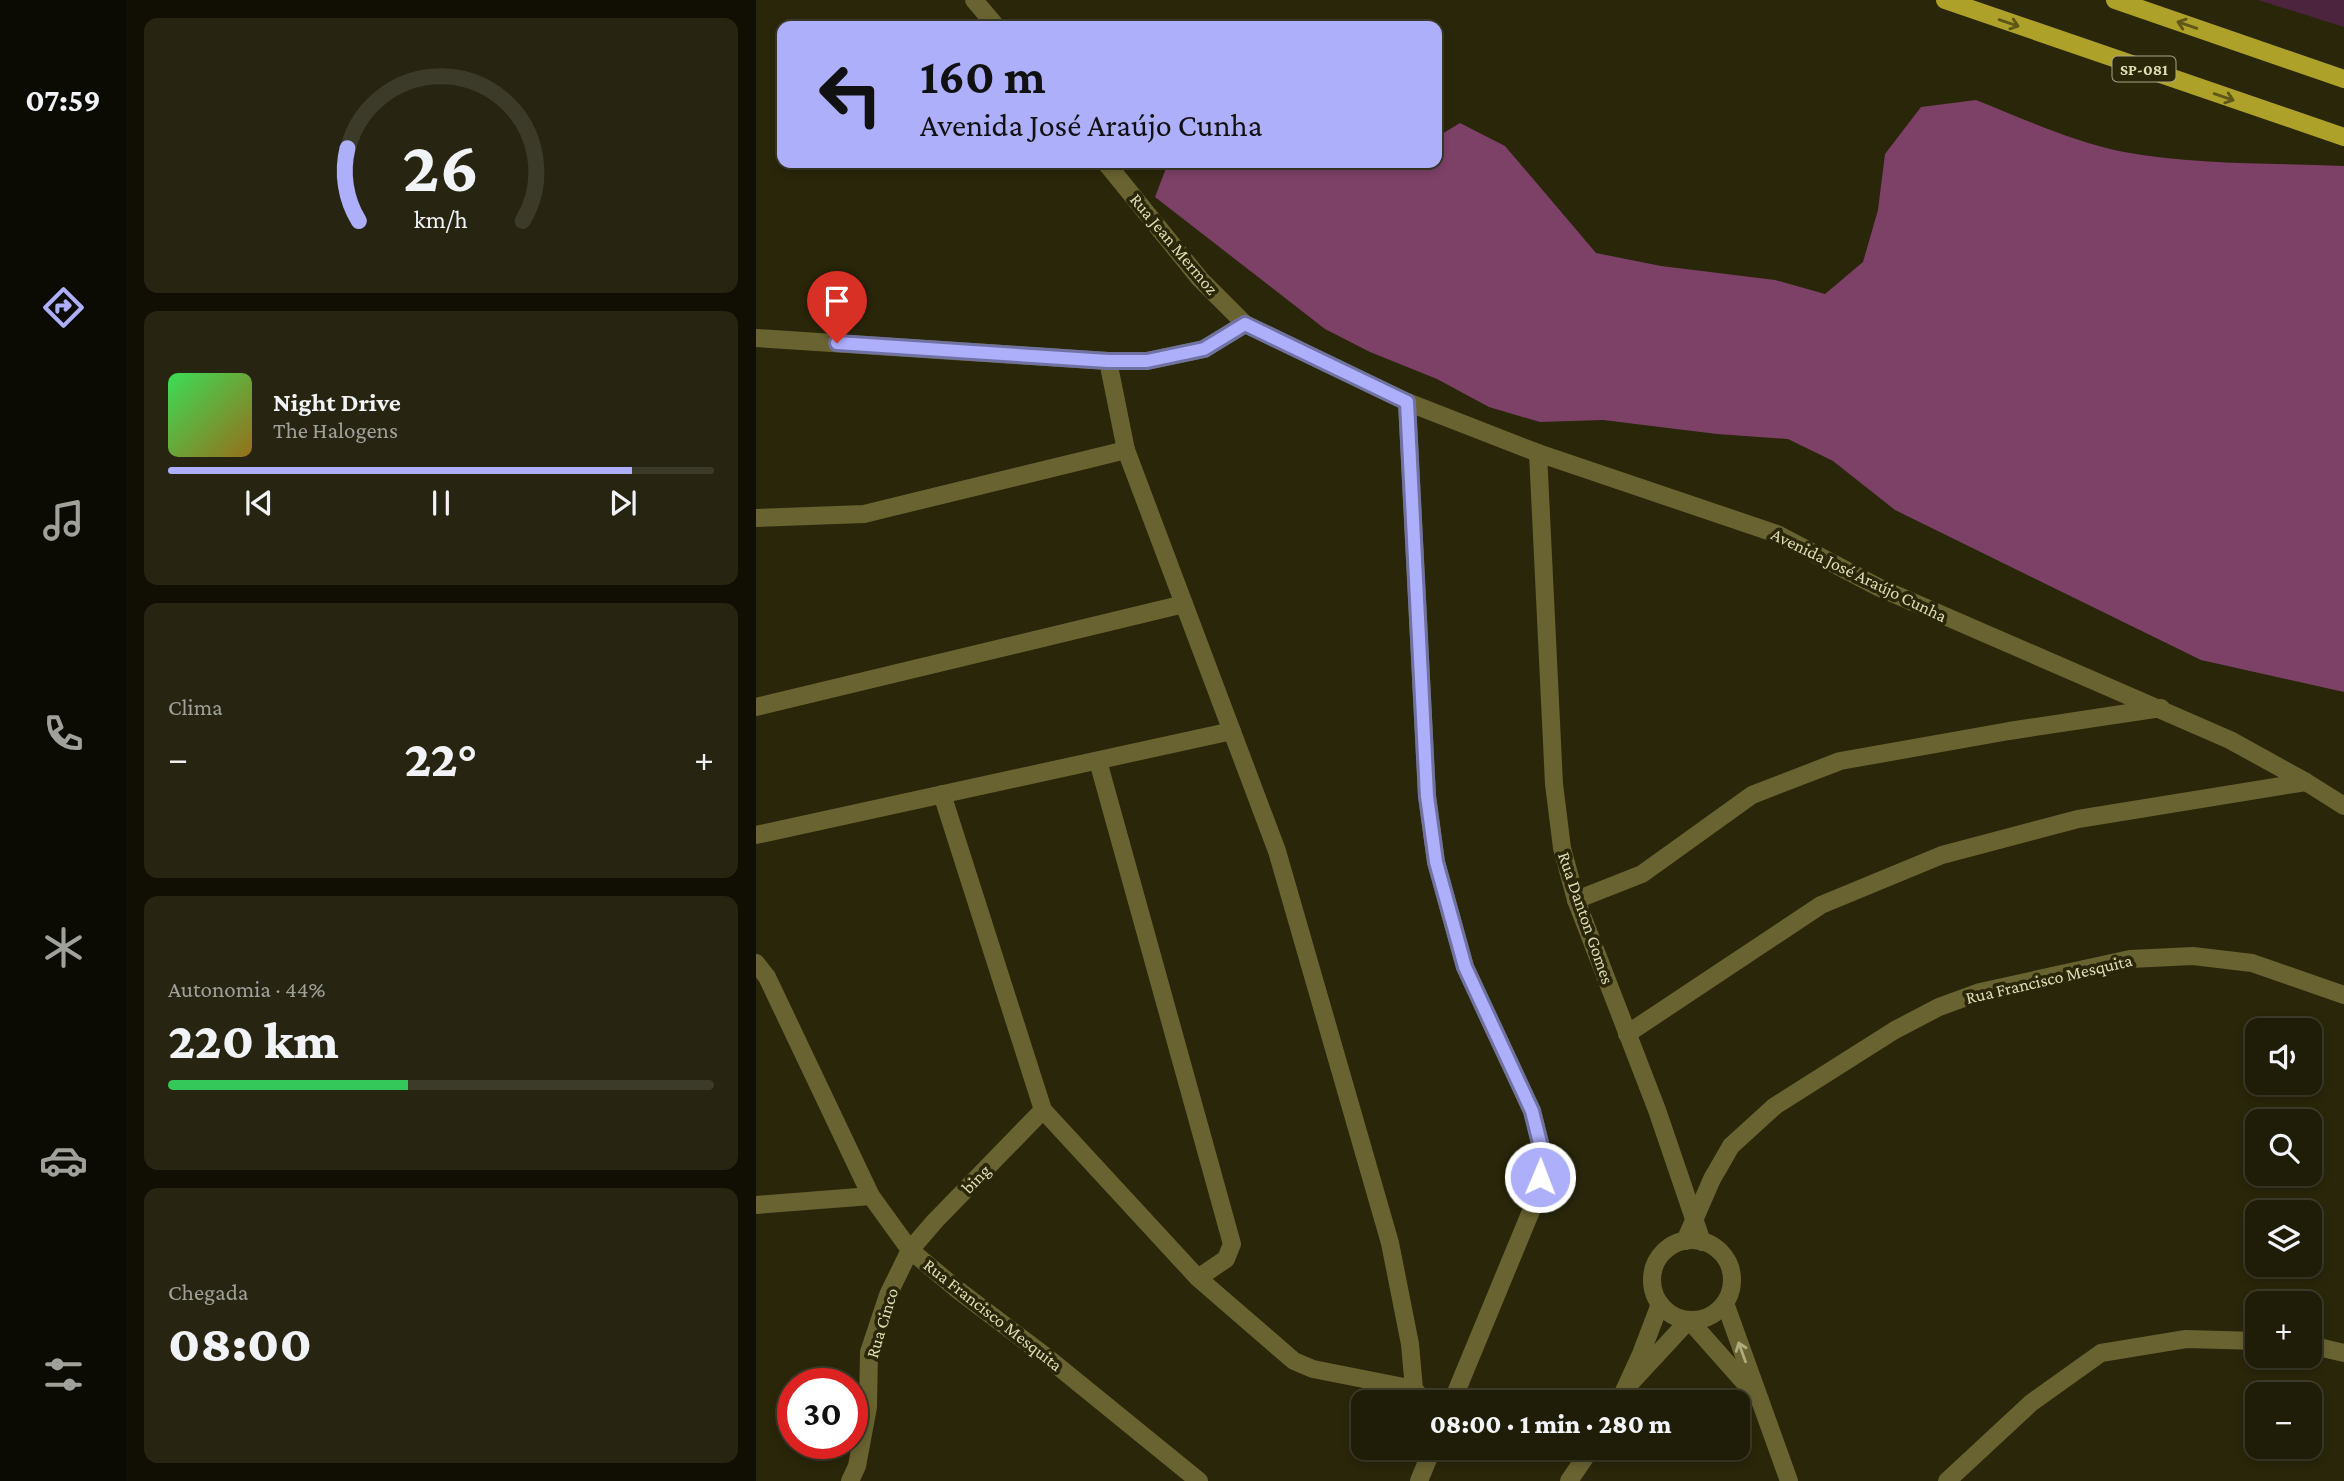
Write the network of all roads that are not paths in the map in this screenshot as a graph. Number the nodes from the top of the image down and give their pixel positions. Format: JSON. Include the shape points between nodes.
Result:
{"nodes":[{"id":1,"x":974,"y":0,"type":"edge"},
{"id":2,"x":1945,"y":0,"type":"edge"},
{"id":3,"x":2115,"y":0,"type":"edge"},
{"id":4,"x":992,"y":21,"type":"edge"},
{"id":5,"x":2344,"y":79,"type":"edge"},
{"id":6,"x":2344,"y":137,"type":"edge"},
{"id":7,"x":1110,"y":168,"type":"edge"},
{"id":8,"x":1245,"y":324,"type":"junction"},
{"id":9,"x":756,"y":338,"type":"edge"},
{"id":10,"x":1108,"y":361,"type":"junction"},
{"id":11,"x":1407,"y":402,"type":"junction"},
{"id":12,"x":1126,"y":450,"type":"junction"},
{"id":13,"x":1538,"y":453,"type":"junction"},
{"id":14,"x":756,"y":518,"type":"edge"},
{"id":15,"x":1184,"y":604,"type":"junction"},
{"id":16,"x":756,"y":707,"type":"edge"},
{"id":17,"x":2161,"y":708,"type":"junction"},
{"id":18,"x":1232,"y":731,"type":"junction"},
{"id":19,"x":1098,"y":761,"type":"junction"},
{"id":20,"x":2306,"y":782,"type":"junction"},
{"id":21,"x":942,"y":794,"type":"junction"},
{"id":22,"x":2344,"y":806,"type":"edge"},
{"id":23,"x":756,"y":835,"type":"edge"},
{"id":24,"x":1576,"y":900,"type":"junction"},
{"id":25,"x":756,"y":963,"type":"edge"},
{"id":26,"x":2344,"y":995,"type":"edge"},
{"id":27,"x":1628,"y":1034,"type":"junction"},
{"id":28,"x":1043,"y":1110,"type":"junction"},
{"id":29,"x":871,"y":1196,"type":"junction"},
{"id":30,"x":756,"y":1205,"type":"edge"},
{"id":31,"x":1693,"y":1219,"type":"junction"},
{"id":32,"x":1693,"y":1241,"type":"junction"},
{"id":33,"x":910,"y":1250,"type":"junction"},
{"id":34,"x":1198,"y":1278,"type":"junction"},
{"id":35,"x":1725,"y":1303,"type":"junction"},
{"id":36,"x":1660,"y":1304,"type":"junction"},
{"id":37,"x":1689,"y":1320,"type":"junction"},
{"id":38,"x":2245,"y":1341,"type":"edge"},
{"id":39,"x":2322,"y":1348,"type":"edge"},
{"id":40,"x":2344,"y":1353,"type":"edge"},
{"id":41,"x":1399,"y":1390,"type":"edge"},
{"id":42,"x":1419,"y":1390,"type":"edge"},
{"id":43,"x":1457,"y":1390,"type":"edge"},
{"id":44,"x":1624,"y":1390,"type":"edge"},
{"id":45,"x":1626,"y":1390,"type":"edge"},
{"id":46,"x":1760,"y":1400,"type":"junction"},
{"id":47,"x":1428,"y":1460,"type":"edge"},
{"id":48,"x":1583,"y":1460,"type":"edge"},
{"id":49,"x":850,"y":1481,"type":"edge"},
{"id":50,"x":1199,"y":1481,"type":"edge"},
{"id":51,"x":1419,"y":1481,"type":"edge"},
{"id":52,"x":1569,"y":1481,"type":"edge"},
{"id":53,"x":1789,"y":1481,"type":"edge"},
{"id":54,"x":1947,"y":1481,"type":"edge"}],
"edges":[{"from":1,"to":4,"type":"street"},
{"from":2,"to":6,"type":"main road","number":"SP-081","one_way":true},
{"from":5,"to":3,"type":"main road","one_way":true},
{"from":7,"to":8,"type":"street","name":"Rua Jean Mermoz","via":[[1200,279]]},
{"from":8,"to":10,"type":"street","via":[[1204,349],[1147,361]]},
{"from":8,"to":11,"type":"street","name":"Avenida José Araújo Cunha"},
{"from":9,"to":10,"type":"street"},
{"from":10,"to":12,"type":"street"},
{"from":11,"to":13,"type":"street","name":"Avenida José Araújo Cunha"},
{"from":11,"to":43,"type":"street","via":[[1427,796],[1436,862],[1465,967],[1532,1111],[1543,1155],[1536,1199]]},
{"from":12,"to":14,"type":"street","via":[[864,514]]},
{"from":12,"to":15,"type":"street"},
{"from":13,"to":17,"type":"street","name":"Avenida José Araújo Cunha","via":[[1777,534],[1878,587]]},
{"from":13,"to":24,"type":"street","name":"Rua Danton Gomes","via":[[1554,784],[1562,848]]},
{"from":15,"to":16,"type":"street"},
{"from":15,"to":18,"type":"street"},
{"from":17,"to":20,"type":"street","name":"Avenida José Araújo Cunha"},
{"from":17,"to":24,"type":"street","via":[[1840,761],[1752,795],[1642,874]]},
{"from":18,"to":19,"type":"street"},
{"from":18,"to":42,"type":"street","via":[[1277,851],[1390,1243]]},
{"from":19,"to":21,"type":"street"},
{"from":19,"to":34,"type":"street","via":[[1232,1244],[1226,1259]]},
{"from":20,"to":22,"type":"street","name":"Avenida José Araújo Cunha"},
{"from":20,"to":27,"type":"street","via":[[2077,819],[1942,855],[1821,905]]},
{"from":21,"to":23,"type":"street"},
{"from":21,"to":28,"type":"street"},
{"from":24,"to":27,"type":"street","name":"Rua Danton Gomes"},
{"from":25,"to":29,"type":"street","name":"Rua Francisco Mesquita","via":[[767,977]]},
{"from":26,"to":31,"type":"street","name":"Rua Francisco Mesquita","via":[[2252,963],[2193,956],[2130,959],[1980,992],[1895,1030],[1774,1106],[1731,1146]]},
{"from":27,"to":31,"type":"street","name":"Rua Danton Gomes"},
{"from":28,"to":33,"type":"street","name":"bing"},
{"from":28,"to":34,"type":"street"},
{"from":29,"to":30,"type":"street"},
{"from":29,"to":33,"type":"street","name":"Rua Francisco Mesquita"},
{"from":31,"to":32,"type":"street","name":"Rua Danton Gomes"},
{"from":32,"to":35,"type":"street","via":[[1716,1248],[1725,1258],[1732,1282]]},
{"from":32,"to":36,"type":"street","via":[[1669,1248],[1654,1267],[1654,1294]]},
{"from":33,"to":49,"type":"street","name":"Rua Cinco","via":[[888,1295],[869,1352],[868,1407]]},
{"from":33,"to":50,"type":"street","name":"Rua Francisco Mesquita"},
{"from":34,"to":41,"type":"street","via":[[1294,1361]]},
{"from":35,"to":37,"type":"street","via":[[1712,1315]]},
{"from":46,"to":35,"type":"street","one_way":true},
{"from":36,"to":37,"type":"street","via":[[1672,1315]]},
{"from":36,"to":44,"type":"street"},
{"from":37,"to":45,"type":"street"},
{"from":37,"to":46,"type":"street"},
{"from":38,"to":54,"type":"street","via":[[2186,1339],[2101,1353],[2031,1403]]},
{"from":39,"to":40,"type":"street"},
{"from":46,"to":53,"type":"street"},
{"from":47,"to":51,"type":"street"},
{"from":48,"to":52,"type":"street"}]}
